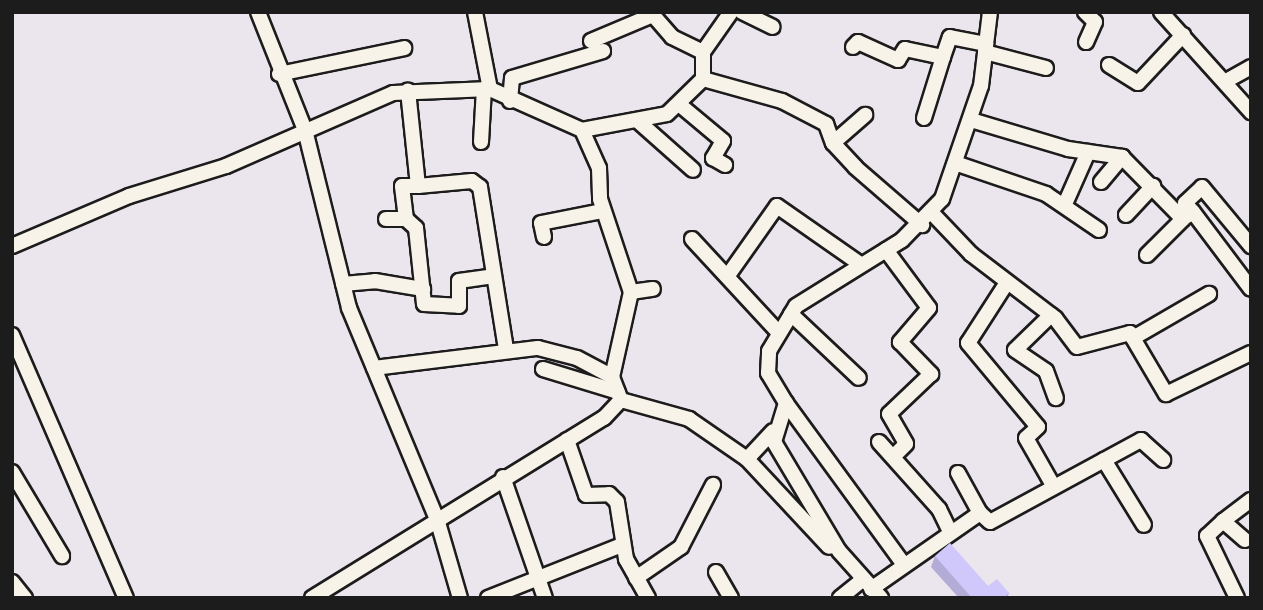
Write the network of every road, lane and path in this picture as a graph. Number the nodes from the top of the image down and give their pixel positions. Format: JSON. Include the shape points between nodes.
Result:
{"nodes":[{"id":1,"x":258,"y":12,"type":"edge"},
{"id":2,"x":475,"y":12,"type":"edge"},
{"id":3,"x":731,"y":12,"type":"edge"},
{"id":4,"x":743,"y":12,"type":"edge"},
{"id":5,"x":990,"y":12,"type":"edge"},
{"id":6,"x":1161,"y":12,"type":"edge"},
{"id":7,"x":1095,"y":15,"type":"edge"},
{"id":8,"x":773,"y":27,"type":"dead end"},
{"id":9,"x":1183,"y":35,"type":"junction"},
{"id":10,"x":591,"y":41,"type":"dead end"},
{"id":11,"x":1086,"y":41,"type":"dead end"},
{"id":12,"x":853,"y":47,"type":"dead end"},
{"id":13,"x":404,"y":48,"type":"dead end"},
{"id":14,"x":986,"y":48,"type":"junction"},
{"id":15,"x":603,"y":51,"type":"dead end"},
{"id":16,"x":704,"y":52,"type":"junction"},
{"id":17,"x":943,"y":57,"type":"junction"},
{"id":18,"x":1109,"y":65,"type":"dead end"},
{"id":19,"x":1251,"y":67,"type":"edge"},
{"id":20,"x":1046,"y":68,"type":"dead end"},
{"id":21,"x":279,"y":74,"type":"junction"},
{"id":22,"x":703,"y":79,"type":"junction"},
{"id":23,"x":1226,"y":81,"type":"junction"},
{"id":24,"x":487,"y":89,"type":"junction"},
{"id":25,"x":408,"y":91,"type":"junction"},
{"id":26,"x":510,"y":101,"type":"junction"},
{"id":27,"x":680,"y":105,"type":"junction"},
{"id":28,"x":1251,"y":112,"type":"edge"},
{"id":29,"x":865,"y":115,"type":"dead end"},
{"id":30,"x":924,"y":118,"type":"dead end"},
{"id":31,"x":971,"y":120,"type":"junction"},
{"id":32,"x":639,"y":122,"type":"junction"},
{"id":33,"x":305,"y":130,"type":"junction"},
{"id":34,"x":582,"y":130,"type":"junction"},
{"id":35,"x":481,"y":142,"type":"dead end"},
{"id":36,"x":833,"y":143,"type":"junction"},
{"id":37,"x":1088,"y":152,"type":"junction"},
{"id":38,"x":1122,"y":157,"type":"junction"},
{"id":39,"x":955,"y":163,"type":"junction"},
{"id":40,"x":726,"y":165,"type":"dead end"},
{"id":41,"x":693,"y":170,"type":"dead end"},
{"id":42,"x":1101,"y":182,"type":"dead end"},
{"id":43,"x":418,"y":186,"type":"junction"},
{"id":44,"x":1153,"y":186,"type":"junction"},
{"id":45,"x":1065,"y":204,"type":"junction"},
{"id":46,"x":603,"y":211,"type":"junction"},
{"id":47,"x":932,"y":213,"type":"junction"},
{"id":48,"x":1126,"y":215,"type":"dead end"},
{"id":49,"x":1188,"y":215,"type":"junction"},
{"id":50,"x":386,"y":219,"type":"dead end"},
{"id":51,"x":406,"y":219,"type":"junction"},
{"id":52,"x":922,"y":225,"type":"junction"},
{"id":53,"x":1098,"y":230,"type":"dead end"},
{"id":54,"x":544,"y":237,"type":"dead end"},
{"id":55,"x":692,"y":239,"type":"dead end"},
{"id":56,"x":12,"y":246,"type":"edge"},
{"id":57,"x":1251,"y":246,"type":"edge"},
{"id":58,"x":886,"y":250,"type":"junction"},
{"id":59,"x":1147,"y":255,"type":"dead end"},
{"id":60,"x":860,"y":264,"type":"junction"},
{"id":61,"x":729,"y":274,"type":"junction"},
{"id":62,"x":494,"y":276,"type":"junction"},
{"id":63,"x":342,"y":284,"type":"junction"},
{"id":64,"x":1006,"y":284,"type":"junction"},
{"id":65,"x":423,"y":289,"type":"junction"},
{"id":66,"x":653,"y":289,"type":"dead end"},
{"id":67,"x":1251,"y":289,"type":"edge"},
{"id":68,"x":631,"y":292,"type":"junction"},
{"id":69,"x":1209,"y":294,"type":"dead end"},
{"id":70,"x":790,"y":314,"type":"junction"},
{"id":71,"x":1051,"y":315,"type":"junction"},
{"id":72,"x":778,"y":332,"type":"junction"},
{"id":73,"x":12,"y":335,"type":"edge"},
{"id":74,"x":1133,"y":338,"type":"junction"},
{"id":75,"x":506,"y":349,"type":"junction"},
{"id":76,"x":1251,"y":353,"type":"edge"},
{"id":77,"x":374,"y":368,"type":"junction"},
{"id":78,"x":543,"y":369,"type":"dead end"},
{"id":79,"x":612,"y":377,"type":"junction"},
{"id":80,"x":859,"y":378,"type":"dead end"},
{"id":81,"x":619,"y":396,"type":"junction"},
{"id":82,"x":1056,"y":398,"type":"dead end"},
{"id":83,"x":786,"y":403,"type":"junction"},
{"id":84,"x":773,"y":431,"type":"junction"},
{"id":85,"x":567,"y":440,"type":"junction"},
{"id":86,"x":879,"y":442,"type":"dead end"},
{"id":87,"x":893,"y":457,"type":"junction"},
{"id":88,"x":747,"y":459,"type":"junction"},
{"id":89,"x":1104,"y":460,"type":"junction"},
{"id":90,"x":1163,"y":460,"type":"dead end"},
{"id":91,"x":12,"y":472,"type":"edge"},
{"id":92,"x":958,"y":473,"type":"dead end"},
{"id":93,"x":503,"y":477,"type":"junction"},
{"id":94,"x":713,"y":485,"type":"dead end"},
{"id":95,"x":1054,"y":487,"type":"junction"},
{"id":96,"x":1251,"y":500,"type":"edge"},
{"id":97,"x":980,"y":513,"type":"junction"},
{"id":98,"x":437,"y":519,"type":"junction"},
{"id":99,"x":1223,"y":521,"type":"junction"},
{"id":100,"x":1144,"y":525,"type":"dead end"},
{"id":101,"x":950,"y":532,"type":"junction"},
{"id":102,"x":1245,"y":540,"type":"dead end"},
{"id":103,"x":622,"y":545,"type":"junction"},
{"id":104,"x":62,"y":556,"type":"dead end"},
{"id":105,"x":902,"y":562,"type":"junction"},
{"id":106,"x":716,"y":572,"type":"dead end"},
{"id":107,"x":538,"y":577,"type":"junction"},
{"id":108,"x":636,"y":578,"type":"junction"},
{"id":109,"x":12,"y":582,"type":"edge"},
{"id":110,"x":867,"y":585,"type":"edge"},
{"id":111,"x":25,"y":598,"type":"edge"},
{"id":112,"x":126,"y":598,"type":"edge"},
{"id":113,"x":312,"y":598,"type":"edge"},
{"id":114,"x":460,"y":598,"type":"edge"},
{"id":115,"x":488,"y":598,"type":"edge"},
{"id":116,"x":545,"y":598,"type":"edge"},
{"id":117,"x":648,"y":598,"type":"edge"},
{"id":118,"x":731,"y":598,"type":"edge"},
{"id":119,"x":840,"y":598,"type":"edge"},
{"id":120,"x":1237,"y":598,"type":"edge"}],
"edges":[{"from":1,"to":21,"type":"street"},
{"from":2,"to":24,"type":"street"},
{"from":3,"to":16,"type":"street"},
{"from":4,"to":8,"type":"street"},
{"from":5,"to":14,"type":"street"},
{"from":6,"to":9,"type":"street"},
{"from":7,"to":11,"type":"street"},
{"from":9,"to":18,"type":"street","via":[[1138,83]]},
{"from":9,"to":23,"type":"street"},
{"from":10,"to":16,"type":"street","via":[[653,15],[672,37]]},
{"from":12,"to":17,"type":"street","via":[[858,42],[898,60],[905,50]]},
{"from":13,"to":21,"type":"street"},
{"from":14,"to":17,"type":"street","via":[[950,37]]},
{"from":14,"to":20,"type":"street"},
{"from":14,"to":31,"type":"street"},
{"from":15,"to":26,"type":"street","via":[[512,78]]},
{"from":16,"to":22,"type":"street"},
{"from":17,"to":30,"type":"street"},
{"from":19,"to":23,"type":"street"},
{"from":21,"to":33,"type":"street"},
{"from":22,"to":27,"type":"street"},
{"from":22,"to":36,"type":"street","via":[[782,101],[826,124]]},
{"from":23,"to":28,"type":"street"},
{"from":24,"to":25,"type":"street"},
{"from":24,"to":26,"type":"street"},
{"from":24,"to":35,"type":"street"},
{"from":25,"to":33,"type":"street","via":[[374,98]]},
{"from":25,"to":43,"type":"street"},
{"from":26,"to":34,"type":"street"},
{"from":27,"to":32,"type":"street"},
{"from":27,"to":40,"type":"street","via":[[723,141],[713,158]]},
{"from":29,"to":36,"type":"street"},
{"from":31,"to":37,"type":"street"},
{"from":31,"to":39,"type":"street"},
{"from":32,"to":34,"type":"street"},
{"from":32,"to":41,"type":"street"},
{"from":33,"to":56,"type":"street"},
{"from":33,"to":63,"type":"street"},
{"from":34,"to":46,"type":"street","via":[[599,168]]},
{"from":36,"to":52,"type":"street"},
{"from":37,"to":38,"type":"street"},
{"from":37,"to":45,"type":"street"},
{"from":38,"to":42,"type":"street"},
{"from":38,"to":44,"type":"street"},
{"from":39,"to":45,"type":"street"},
{"from":39,"to":47,"type":"street"},
{"from":43,"to":51,"type":"street","via":[[402,186]]},
{"from":43,"to":62,"type":"street","via":[[472,181],[480,187]]},
{"from":44,"to":48,"type":"street"},
{"from":44,"to":49,"type":"street"},
{"from":45,"to":53,"type":"street"},
{"from":46,"to":54,"type":"street","via":[[541,223]]},
{"from":46,"to":68,"type":"street"},
{"from":47,"to":52,"type":"street"},
{"from":47,"to":64,"type":"street"},
{"from":49,"to":57,"type":"street","via":[[1185,203],[1202,187]]},
{"from":49,"to":59,"type":"street"},
{"from":49,"to":67,"type":"street"},
{"from":50,"to":51,"type":"street"},
{"from":51,"to":65,"type":"street","via":[[416,228]]},
{"from":52,"to":58,"type":"street"},
{"from":55,"to":61,"type":"street"},
{"from":58,"to":60,"type":"street"},
{"from":58,"to":87,"type":"street","via":[[929,308],[900,342],[931,374],[889,414],[906,444]]},
{"from":60,"to":61,"type":"street","via":[[778,206]]},
{"from":60,"to":70,"type":"street"},
{"from":61,"to":72,"type":"street"},
{"from":62,"to":65,"type":"street","via":[[459,281],[459,306],[424,304]]},
{"from":62,"to":75,"type":"street"},
{"from":63,"to":65,"type":"street","via":[[375,281]]},
{"from":63,"to":77,"type":"street"},
{"from":64,"to":71,"type":"street"},
{"from":64,"to":95,"type":"street","via":[[968,343],[1038,427],[1026,438]]},
{"from":66,"to":68,"type":"street"},
{"from":68,"to":79,"type":"street"},
{"from":69,"to":74,"type":"street"},
{"from":70,"to":72,"type":"street"},
{"from":70,"to":80,"type":"street"},
{"from":71,"to":74,"type":"street","via":[[1077,347]]},
{"from":71,"to":82,"type":"street","via":[[1015,350],[1046,371]]},
{"from":72,"to":83,"type":"street","via":[[768,373]]},
{"from":73,"to":112,"type":"street"},
{"from":74,"to":76,"type":"street","via":[[1166,394]]},
{"from":75,"to":77,"type":"street"},
{"from":75,"to":79,"type":"street","via":[[564,354]]},
{"from":77,"to":98,"type":"street"},
{"from":78,"to":81,"type":"street"},
{"from":79,"to":81,"type":"street"},
{"from":81,"to":85,"type":"street"},
{"from":81,"to":88,"type":"street","via":[[689,419]]},
{"from":83,"to":84,"type":"street"},
{"from":83,"to":105,"type":"street"},
{"from":84,"to":88,"type":"street"},
{"from":84,"to":110,"type":"street","via":[[781,457]]},
{"from":85,"to":93,"type":"street"},
{"from":85,"to":103,"type":"street","via":[[586,495],[609,494],[617,502]]},
{"from":86,"to":87,"type":"street"},
{"from":87,"to":101,"type":"street","via":[[939,509]]},
{"from":88,"to":110,"type":"street"},
{"from":89,"to":90,"type":"street","via":[[1145,439]]},
{"from":89,"to":95,"type":"street"},
{"from":89,"to":100,"type":"street"},
{"from":91,"to":104,"type":"street"},
{"from":92,"to":97,"type":"street"},
{"from":93,"to":98,"type":"street"},
{"from":93,"to":107,"type":"street"},
{"from":94,"to":108,"type":"street","via":[[681,547]]},
{"from":95,"to":97,"type":"street","via":[[990,522]]},
{"from":96,"to":99,"type":"street"},
{"from":97,"to":101,"type":"street"},
{"from":98,"to":113,"type":"street"},
{"from":98,"to":114,"type":"street"},
{"from":99,"to":102,"type":"street"},
{"from":99,"to":120,"type":"street","via":[[1207,536]]},
{"from":101,"to":105,"type":"street"},
{"from":103,"to":107,"type":"street"},
{"from":103,"to":108,"type":"street"},
{"from":105,"to":110,"type":"street"},
{"from":106,"to":118,"type":"street"},
{"from":107,"to":115,"type":"street"},
{"from":107,"to":116,"type":"street"},
{"from":108,"to":117,"type":"street"},
{"from":109,"to":111,"type":"street"},
{"from":110,"to":119,"type":"street"}]}
